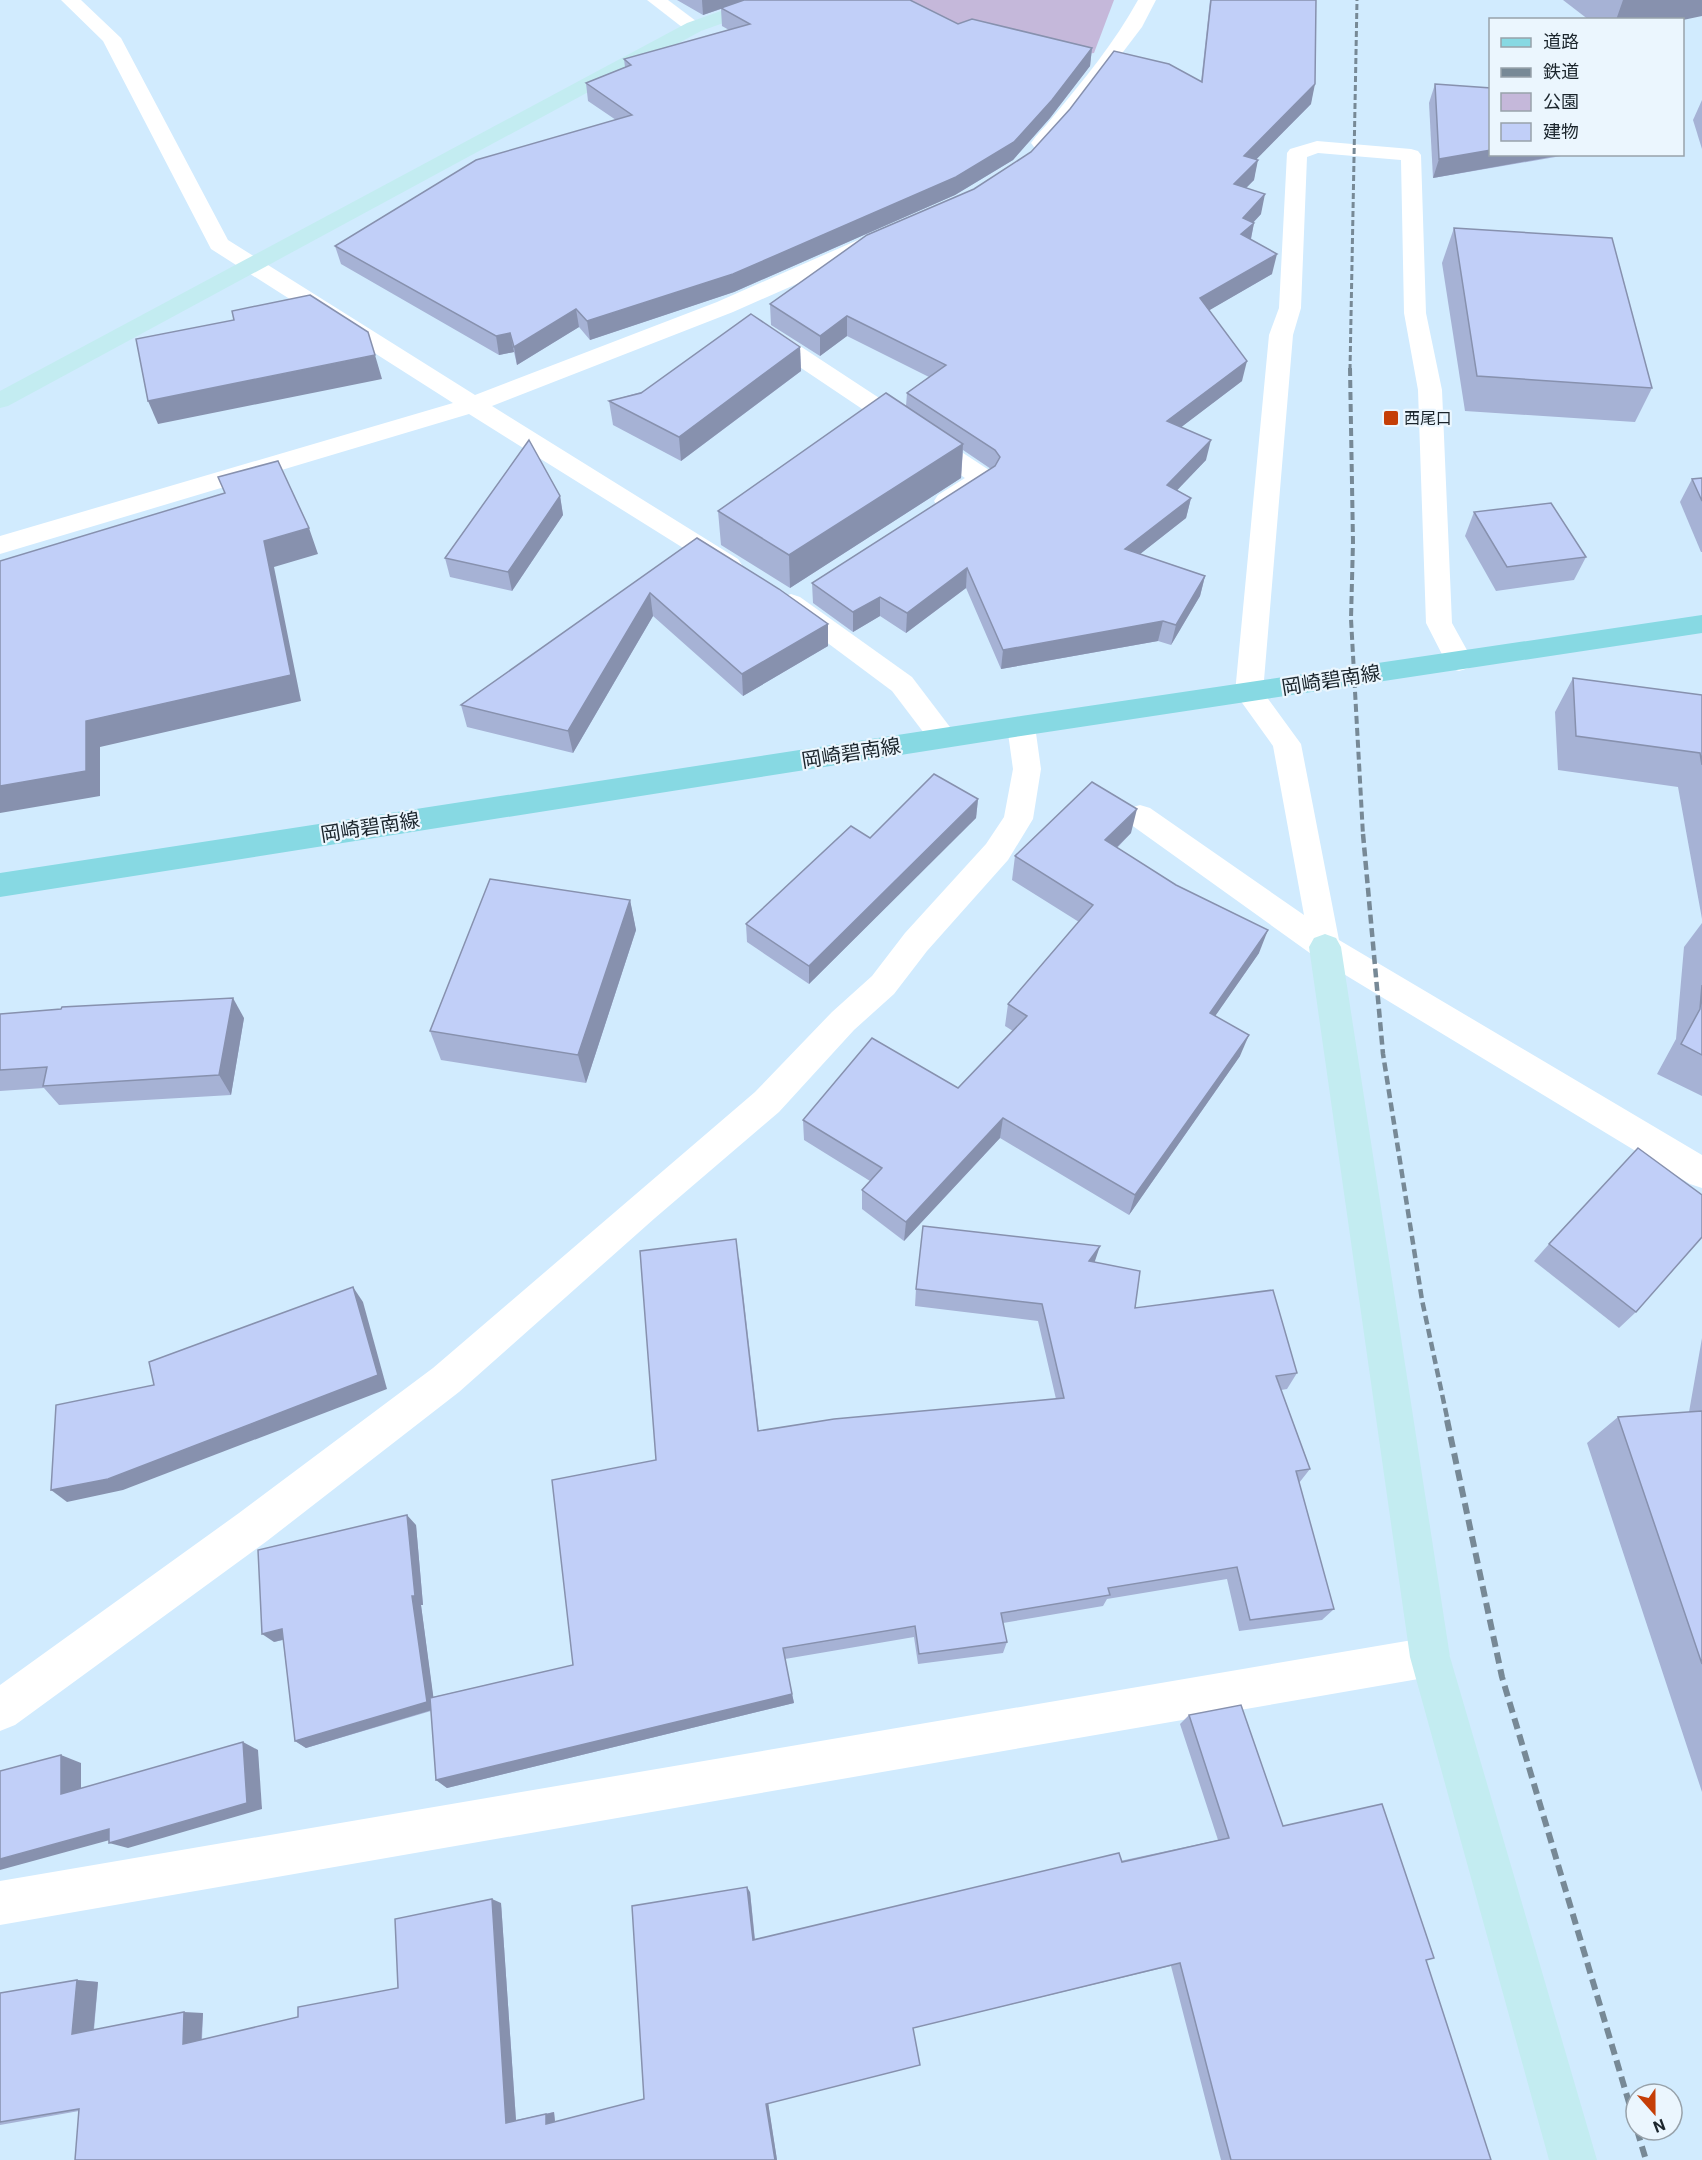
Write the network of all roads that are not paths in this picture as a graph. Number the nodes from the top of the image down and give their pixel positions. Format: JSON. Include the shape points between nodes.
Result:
{"nodes":[{"id":1,"x":70,"y":0,"type":"edge"},
{"id":2,"x":656,"y":0,"type":"edge"},
{"id":3,"x":770,"y":0,"type":"edge"},
{"id":4,"x":1147,"y":0,"type":"edge"},
{"id":5,"x":694,"y":27,"type":"junction"},
{"id":6,"x":1029,"y":157,"type":"edge"},
{"id":7,"x":899,"y":231,"type":"edge"},
{"id":8,"x":249,"y":265,"type":"junction"},
{"id":9,"x":725,"y":307,"type":"junction"},
{"id":10,"x":0,"y":401,"type":"edge"},
{"id":11,"x":472,"y":405,"type":"junction"},
{"id":12,"x":925,"y":515,"type":"edge"},
{"id":13,"x":0,"y":545,"type":"edge"},
{"id":14,"x":1702,"y":624,"type":"edge"},
{"id":15,"x":1459,"y":661,"type":"junction"},
{"id":16,"x":1249,"y":693,"type":"junction"},
{"id":17,"x":1022,"y":726,"type":"junction"},
{"id":18,"x":943,"y":738,"type":"junction"},
{"id":19,"x":1140,"y":816,"type":"dead end"},
{"id":20,"x":0,"y":885,"type":"edge"},
{"id":21,"x":1325,"y":947,"type":"junction"},
{"id":22,"x":1702,"y":1173,"type":"edge"},
{"id":23,"x":1430,"y":1657,"type":"junction"},
{"id":24,"x":0,"y":1710,"type":"edge"},
{"id":25,"x":0,"y":1903,"type":"edge"},
{"id":26,"x":1573,"y":2160,"type":"edge"}],
"edges":[{"from":1,"to":8,"type":"street","via":[[111,38],[219,244]]},
{"from":2,"to":5,"type":"street"},
{"from":3,"to":5,"type":"street"},
{"from":4,"to":6,"type":"street","via":[[1135,23]]},
{"from":5,"to":8,"type":"street"},
{"from":7,"to":9,"type":"street"},
{"from":8,"to":10,"type":"street"},
{"from":8,"to":11,"type":"street"},
{"from":9,"to":11,"type":"street"},
{"from":9,"to":12,"type":"street","via":[[983,477]]},
{"from":11,"to":13,"type":"street"},
{"from":11,"to":18,"type":"street","via":[[780,590],[902,684]]},
{"from":14,"to":15,"type":"main road","name":"岡崎碧南線"},
{"from":15,"to":16,"type":"main road","name":"岡崎碧南線"},
{"from":15,"to":16,"type":"street","via":[[1439,623],[1430,390],[1415,313],[1411,155],[1317,147],[1297,153],[1290,308],[1281,336]]},
{"from":16,"to":17,"type":"main road","name":"岡崎碧南線"},
{"from":16,"to":21,"type":"street","via":[[1287,744]]},
{"from":17,"to":18,"type":"main road","name":"岡崎碧南線"},
{"from":17,"to":24,"type":"street","via":[[1027,769],[1018,819],[997,852],[916,942],[883,986],[843,1021],[767,1102],[446,1380],[253,1527]]},
{"from":18,"to":20,"type":"main road","name":"岡崎碧南線"},
{"from":19,"to":21,"type":"street"},
{"from":21,"to":22,"type":"street"},
{"from":21,"to":23,"type":"street"},
{"from":23,"to":25,"type":"street"},
{"from":23,"to":26,"type":"street"}]}
